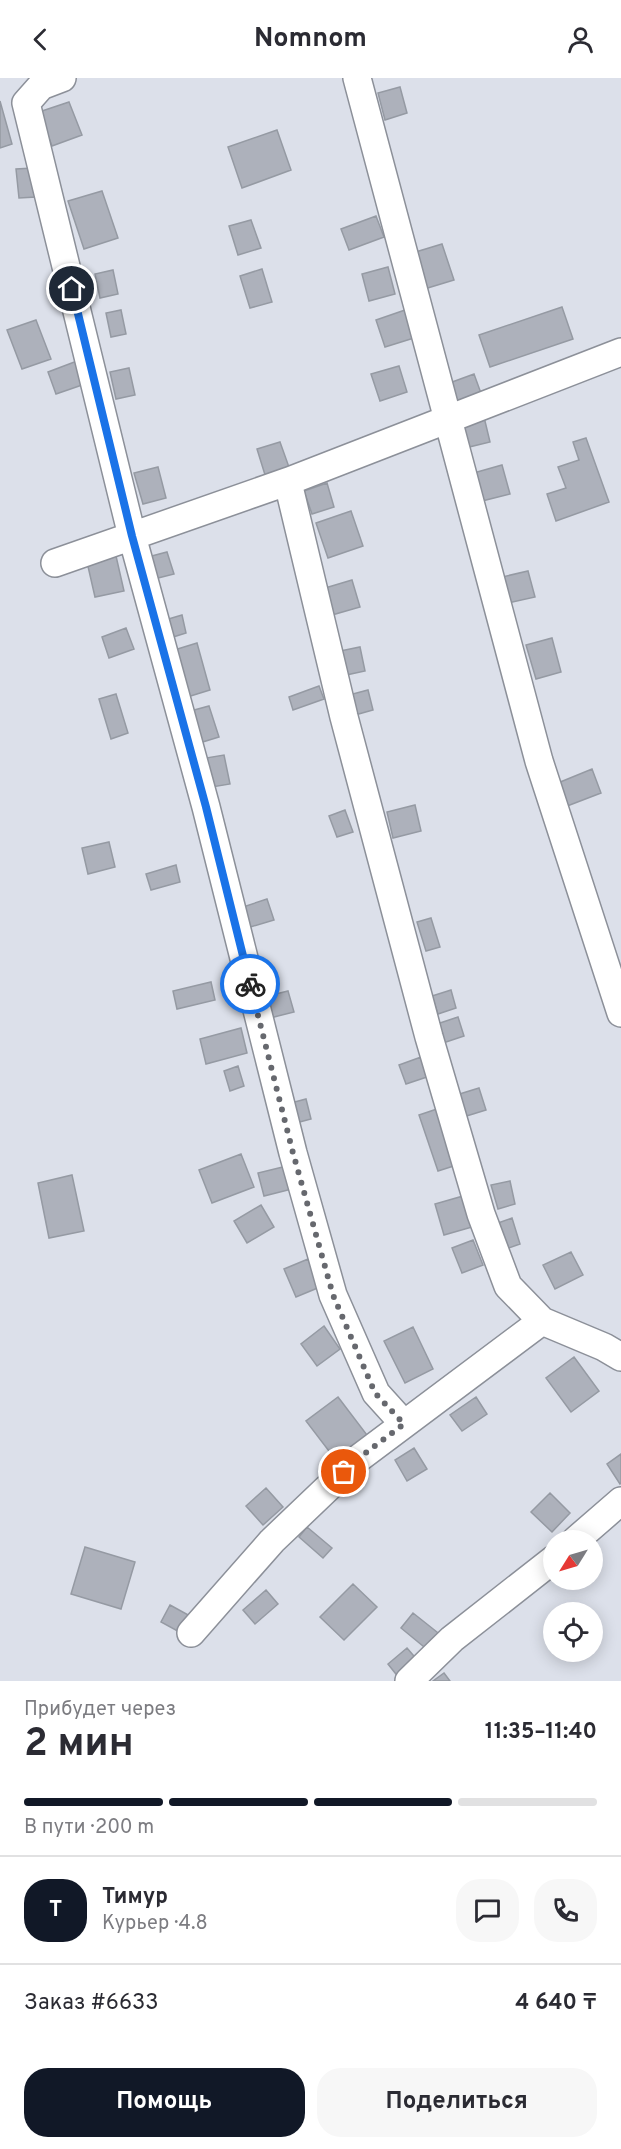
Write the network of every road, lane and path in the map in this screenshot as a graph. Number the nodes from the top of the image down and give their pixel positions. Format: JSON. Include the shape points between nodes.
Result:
{"nodes":[{"id":1,"x":62,"y":78,"type":"edge"},
{"id":2,"x":357,"y":78,"type":"edge"},
{"id":3,"x":621,"y":352,"type":"edge"},
{"id":4,"x":448,"y":417,"type":"junction"},
{"id":5,"x":289,"y":480,"type":"junction"},
{"id":6,"x":132,"y":536,"type":"junction"},
{"id":7,"x":55,"y":563,"type":"dead end"},
{"id":8,"x":621,"y":1013,"type":"edge"},
{"id":9,"x":542,"y":1321,"type":"junction"},
{"id":10,"x":621,"y":1357,"type":"edge"},
{"id":11,"x":404,"y":1424,"type":"junction"},
{"id":12,"x":621,"y":1501,"type":"edge"},
{"id":13,"x":588,"y":1530,"type":"edge"},
{"id":14,"x":543,"y":1568,"type":"edge"},
{"id":15,"x":191,"y":1633,"type":"dead end"},
{"id":16,"x":410,"y":1681,"type":"edge"}],
"edges":[{"from":1,"to":6,"type":"street","via":[[41,86],[26,103]]},
{"from":2,"to":4,"type":"street"},
{"from":3,"to":4,"type":"street"},
{"from":4,"to":5,"type":"street"},
{"from":4,"to":8,"type":"street","via":[[539,761]]},
{"from":5,"to":6,"type":"street"},
{"from":5,"to":9,"type":"street","via":[[344,717],[481,1215],[508,1286]]},
{"from":6,"to":7,"type":"street"},
{"from":6,"to":11,"type":"street","via":[[333,1295],[375,1393]]},
{"from":9,"to":10,"type":"street"},
{"from":9,"to":11,"type":"street"},
{"from":11,"to":15,"type":"street","via":[[359,1458],[280,1534]]},
{"from":12,"to":13,"type":"street"},
{"from":14,"to":16,"type":"street","via":[[452,1639]]}]}
